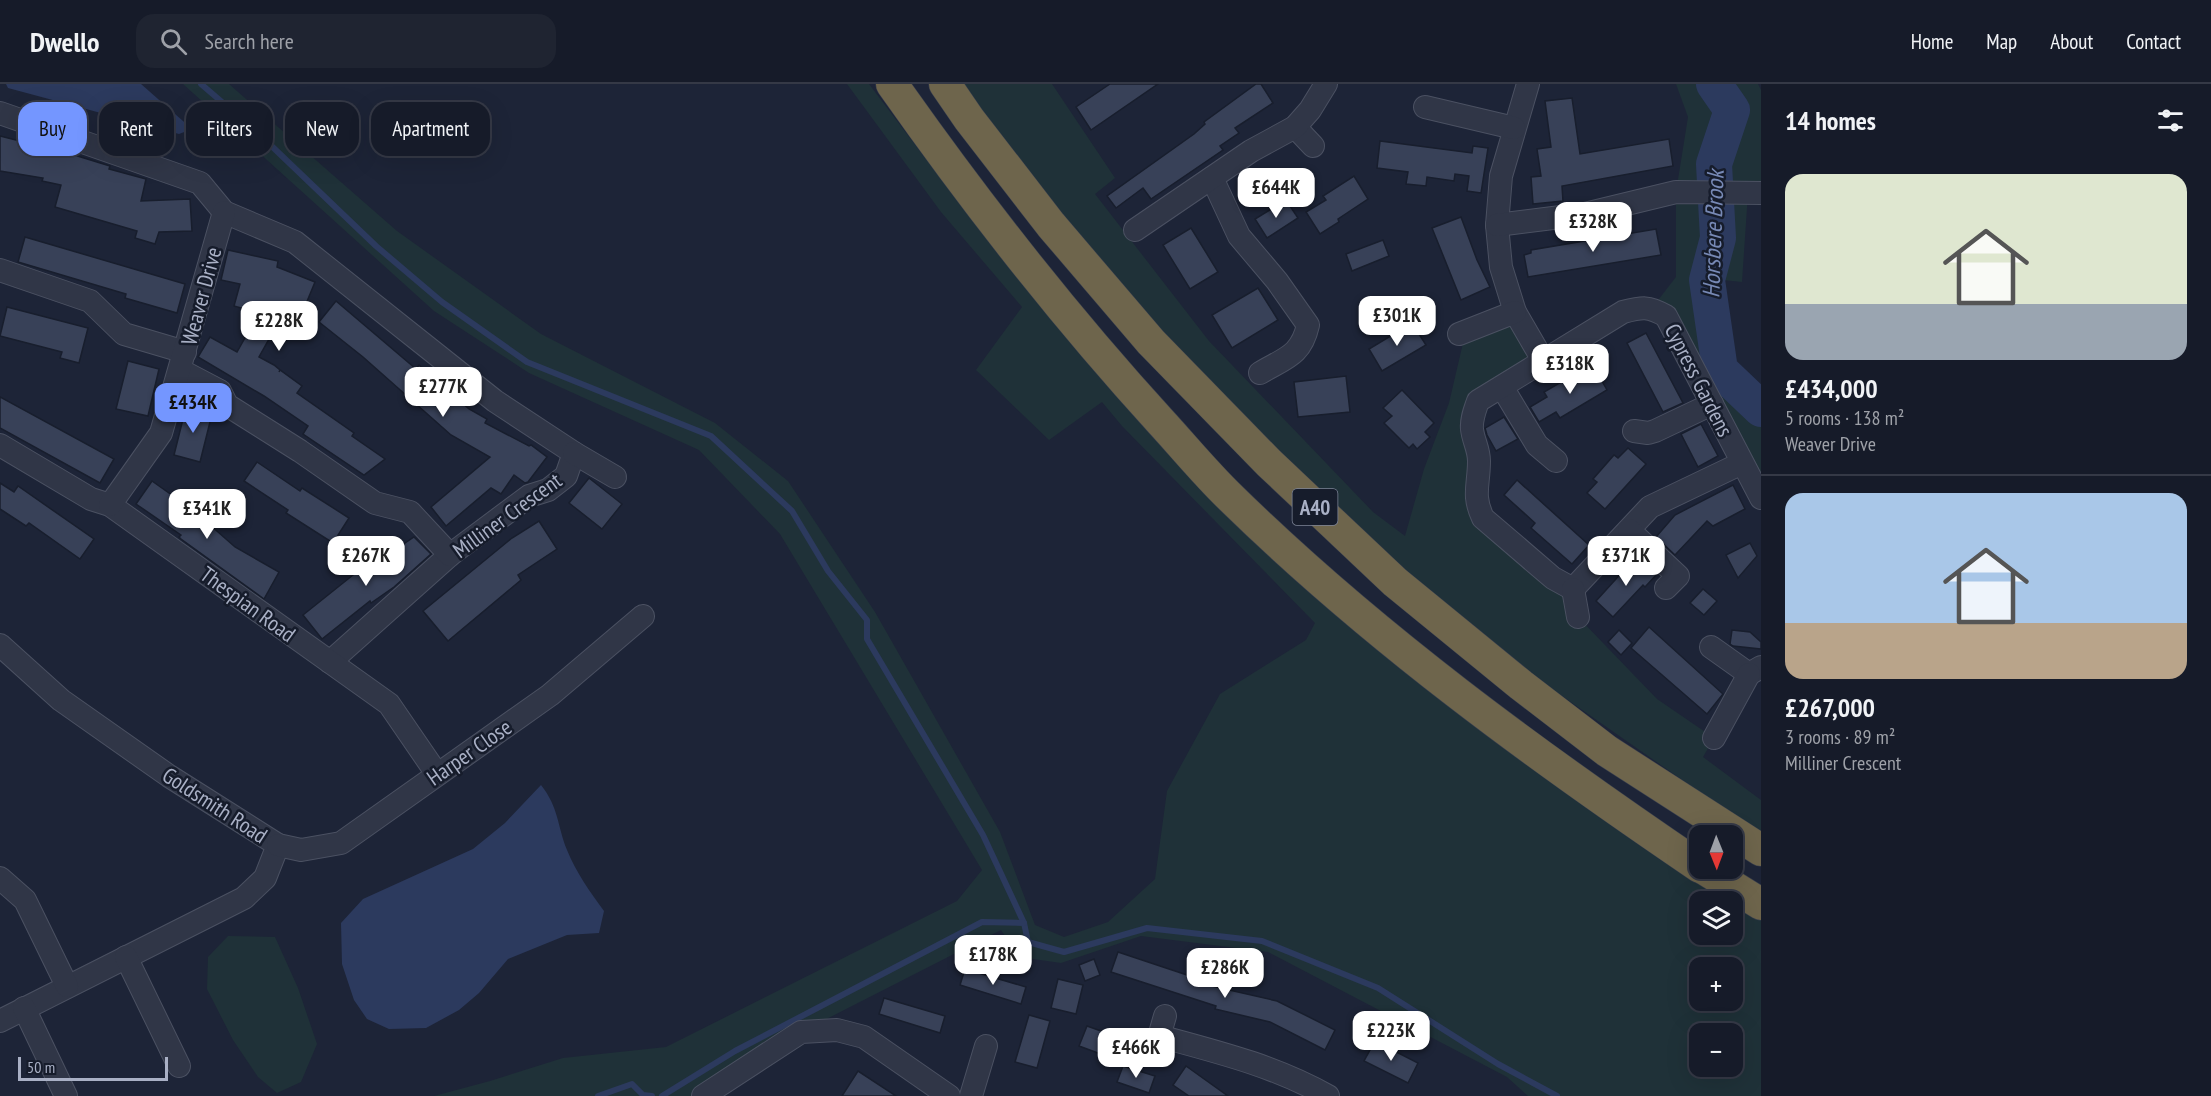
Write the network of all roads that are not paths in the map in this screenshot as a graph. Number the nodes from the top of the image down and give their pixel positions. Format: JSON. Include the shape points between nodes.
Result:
{"nodes":[{"id":1,"x":892,"y":84,"type":"edge"},
{"id":2,"x":945,"y":84,"type":"edge"},
{"id":3,"x":1326,"y":84,"type":"edge"},
{"id":4,"x":1528,"y":84,"type":"edge"},
{"id":5,"x":1425,"y":107,"type":"dead end"},
{"id":6,"x":0,"y":113,"type":"edge"},
{"id":7,"x":1295,"y":127,"type":"junction"},
{"id":8,"x":1514,"y":128,"type":"junction"},
{"id":9,"x":1313,"y":146,"type":"dead end"},
{"id":10,"x":1212,"y":178,"type":"junction"},
{"id":11,"x":1761,"y":193,"type":"edge"},
{"id":12,"x":224,"y":212,"type":"junction"},
{"id":13,"x":1497,"y":225,"type":"junction"},
{"id":14,"x":1135,"y":230,"type":"dead end"},
{"id":15,"x":0,"y":270,"type":"edge"},
{"id":16,"x":1515,"y":312,"type":"junction"},
{"id":17,"x":1457,"y":333,"type":"dead end"},
{"id":18,"x":183,"y":361,"type":"junction"},
{"id":19,"x":1544,"y":362,"type":"junction"},
{"id":20,"x":1260,"y":373,"type":"dead end"},
{"id":21,"x":1502,"y":387,"type":"junction"},
{"id":22,"x":1712,"y":404,"type":"junction"},
{"id":23,"x":1635,"y":432,"type":"dead end"},
{"id":24,"x":0,"y":445,"type":"edge"},
{"id":25,"x":574,"y":453,"type":"junction"},
{"id":26,"x":1556,"y":461,"type":"dead end"},
{"id":27,"x":1742,"y":462,"type":"junction"},
{"id":28,"x":615,"y":477,"type":"dead end"},
{"id":29,"x":1761,"y":498,"type":"edge"},
{"id":30,"x":110,"y":505,"type":"junction"},
{"id":31,"x":1629,"y":530,"type":"junction"},
{"id":32,"x":450,"y":555,"type":"junction"},
{"id":33,"x":1666,"y":588,"type":"dead end"},
{"id":34,"x":1573,"y":589,"type":"junction"},
{"id":35,"x":642,"y":616,"type":"dead end"},
{"id":36,"x":1578,"y":617,"type":"dead end"},
{"id":37,"x":0,"y":645,"type":"edge"},
{"id":38,"x":1711,"y":647,"type":"dead end"},
{"id":39,"x":330,"y":662,"type":"junction"},
{"id":40,"x":1755,"y":670,"type":"edge"},
{"id":41,"x":1714,"y":738,"type":"dead end"},
{"id":42,"x":437,"y":774,"type":"junction"},
{"id":43,"x":278,"y":845,"type":"junction"},
{"id":44,"x":1761,"y":850,"type":"edge"},
{"id":45,"x":1689,"y":860,"type":"edge"},
{"id":46,"x":0,"y":878,"type":"edge"},
{"id":47,"x":1719,"y":879,"type":"edge"},
{"id":48,"x":1761,"y":904,"type":"edge"},
{"id":49,"x":126,"y":957,"type":"junction"},
{"id":50,"x":67,"y":986,"type":"junction"},
{"id":51,"x":24,"y":1008,"type":"junction"},
{"id":52,"x":0,"y":1021,"type":"edge"},
{"id":53,"x":1159,"y":1035,"type":"dead end"},
{"id":54,"x":986,"y":1046,"type":"dead end"},
{"id":55,"x":179,"y":1066,"type":"dead end"},
{"id":56,"x":66,"y":1096,"type":"edge"},
{"id":57,"x":703,"y":1096,"type":"edge"},
{"id":58,"x":949,"y":1096,"type":"edge"},
{"id":59,"x":971,"y":1096,"type":"edge"},
{"id":60,"x":1328,"y":1096,"type":"edge"}],
"edges":[{"from":1,"to":45,"type":"highway","number":"A40","via":[[1020,257],[1124,381],[1230,497],[1359,615],[1582,786]]},
{"from":2,"to":44,"type":"highway","number":"A40","via":[[1051,225],[1150,342],[1269,463],[1395,582],[1607,751]]},
{"from":3,"to":7,"type":"street"},
{"from":4,"to":8,"type":"street"},
{"from":5,"to":8,"type":"street"},
{"from":6,"to":12,"type":"street","name":"Milliner Crescent","via":[[200,183]]},
{"from":7,"to":9,"type":"street"},
{"from":7,"to":10,"type":"street"},
{"from":8,"to":13,"type":"street","via":[[1501,176]]},
{"from":10,"to":14,"type":"street"},
{"from":10,"to":20,"type":"street","via":[[1239,236],[1305,312],[1304,340],[1296,352]]},
{"from":11,"to":13,"type":"street","via":[[1676,192],[1585,214]]},
{"from":12,"to":18,"type":"street","name":"Weaver Drive"},
{"from":12,"to":25,"type":"street","name":"Milliner Crescent","via":[[295,242],[495,401]]},
{"from":13,"to":16,"type":"street","via":[[1501,267]]},
{"from":15,"to":18,"type":"street","via":[[90,301],[124,334]]},
{"from":16,"to":17,"type":"street"},
{"from":16,"to":19,"type":"street"},
{"from":18,"to":30,"type":"street","name":"Weaver Drive","via":[[161,433]]},
{"from":18,"to":32,"type":"street","via":[[220,391],[227,405],[375,503],[410,512]]},
{"from":19,"to":21,"type":"street","name":"Cypress Gardens"},
{"from":19,"to":22,"type":"street","name":"Cypress Gardens","via":[[1623,312],[1652,308],[1666,316]]},
{"from":21,"to":26,"type":"street","via":[[1537,445]]},
{"from":21,"to":34,"type":"street","name":"Cypress Gardens","via":[[1478,401],[1472,416],[1478,446],[1478,506],[1483,518],[1553,578]]},
{"from":22,"to":23,"type":"street","via":[[1655,431]]},
{"from":22,"to":27,"type":"street","name":"Cypress Gardens"},
{"from":24,"to":30,"type":"street","name":"Thespian Road","via":[[92,499]]},
{"from":25,"to":28,"type":"street"},
{"from":25,"to":32,"type":"street","name":"Milliner Crescent","via":[[566,476],[548,490],[529,496]]},
{"from":27,"to":29,"type":"street"},
{"from":27,"to":31,"type":"street","name":"Cypress Gardens","via":[[1650,507]]},
{"from":30,"to":39,"type":"street","name":"Thespian Road"},
{"from":31,"to":33,"type":"street","via":[[1678,576]]},
{"from":31,"to":34,"type":"street","name":"Cypress Gardens"},
{"from":32,"to":39,"type":"street","name":"Milliner Crescent"},
{"from":34,"to":36,"type":"street"},
{"from":35,"to":42,"type":"street","name":"Harper Close","via":[[550,695]]},
{"from":37,"to":43,"type":"street","name":"Goldsmith Road","via":[[61,700],[169,776]]},
{"from":38,"to":40,"type":"street"},
{"from":39,"to":42,"type":"street","name":"Thespian Road","via":[[389,704]]},
{"from":40,"to":41,"type":"street"},
{"from":42,"to":43,"type":"street","name":"Harper Close","via":[[341,843],[301,850]]},
{"from":43,"to":49,"type":"street","name":"Goldsmith Road","via":[[265,878],[244,898]]},
{"from":46,"to":50,"type":"street","via":[[25,900]]},
{"from":47,"to":48,"type":"highway","number":"A40"},
{"from":49,"to":50,"type":"street","name":"Goldsmith Road"},
{"from":49,"to":55,"type":"street"},
{"from":50,"to":51,"type":"street","name":"Goldsmith Road"},
{"from":51,"to":52,"type":"street","name":"Goldsmith Road"},
{"from":51,"to":56,"type":"street"},
{"from":53,"to":60,"type":"street","via":[[1254,1062]]},
{"from":54,"to":59,"type":"street"},
{"from":57,"to":58,"type":"street","via":[[801,1032],[837,1030],[864,1037]]}]}
